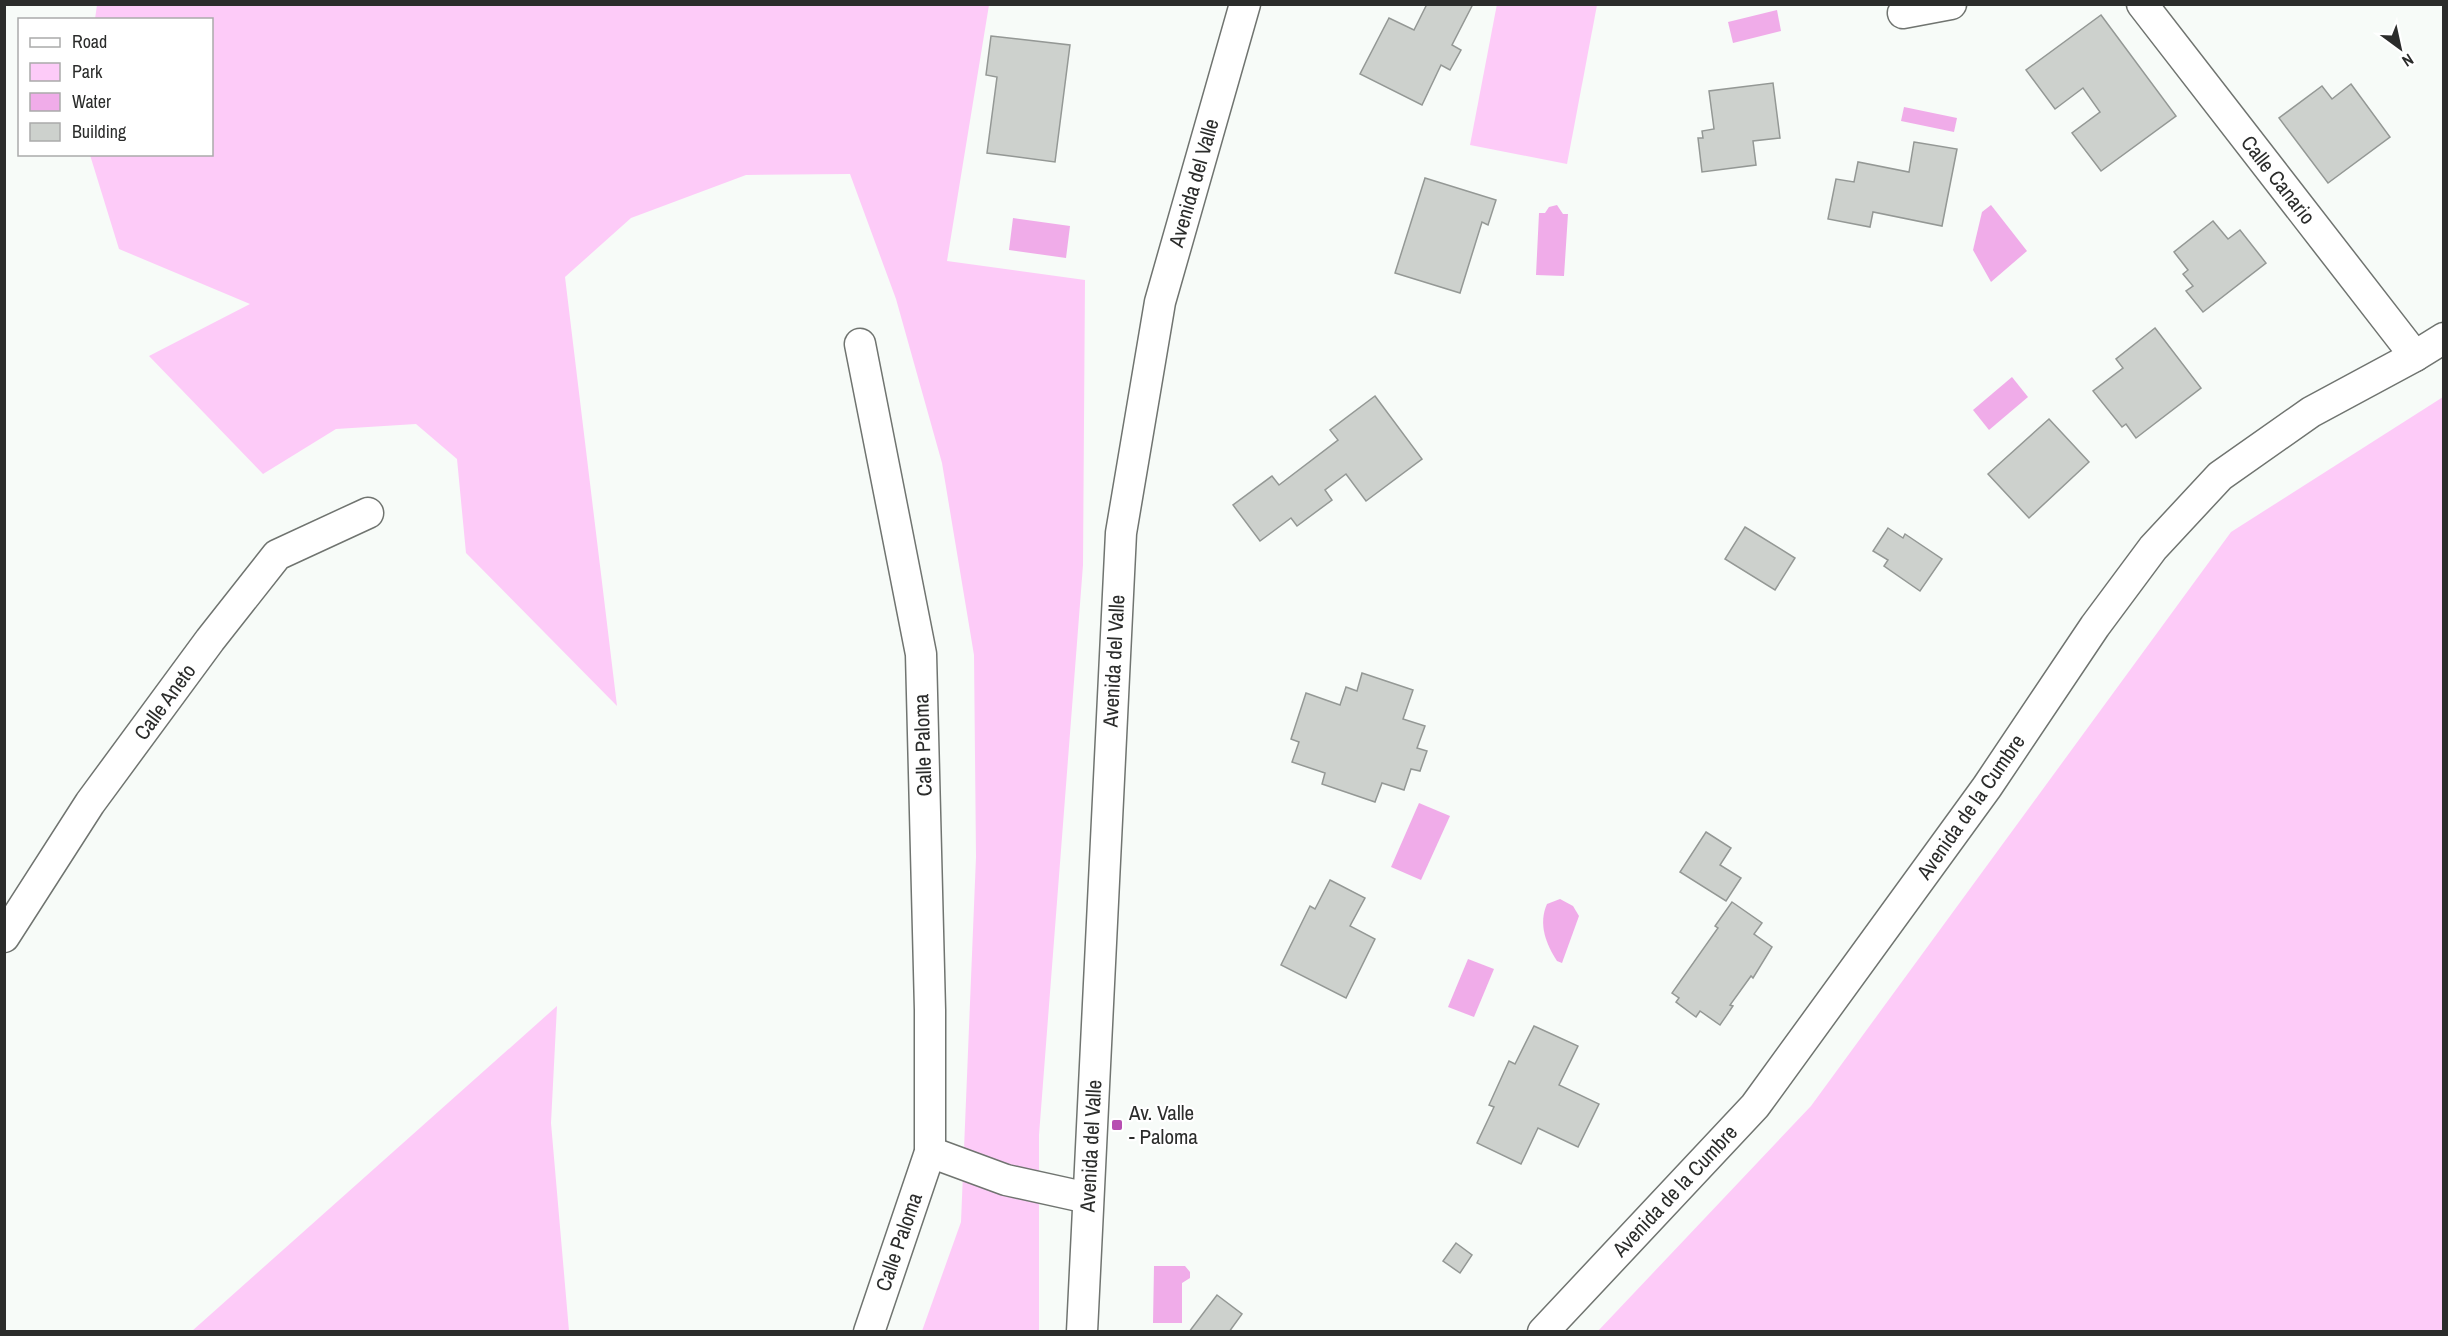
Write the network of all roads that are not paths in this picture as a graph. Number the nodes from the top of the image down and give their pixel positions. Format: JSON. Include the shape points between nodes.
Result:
{"nodes":[{"id":1,"x":1245,"y":4,"type":"edge"},
{"id":2,"x":1951,"y":4,"type":"edge"},
{"id":3,"x":2142,"y":4,"type":"edge"},
{"id":4,"x":1903,"y":13,"type":"dead end"},
{"id":5,"x":2444,"y":338,"type":"edge"},
{"id":6,"x":860,"y":344,"type":"dead end"},
{"id":7,"x":2415,"y":356,"type":"junction"},
{"id":8,"x":368,"y":513,"type":"dead end"},
{"id":9,"x":4,"y":937,"type":"edge"},
{"id":10,"x":930,"y":1152,"type":"junction"},
{"id":11,"x":1088,"y":1198,"type":"junction"},
{"id":12,"x":869,"y":1332,"type":"edge"},
{"id":13,"x":1082,"y":1332,"type":"edge"},
{"id":14,"x":1543,"y":1332,"type":"edge"}],
"edges":[{"from":1,"to":11,"type":"street","name":"Avenida del Valle","via":[[1160,302],[1121,533]]},
{"from":2,"to":4,"type":"street"},
{"from":3,"to":7,"type":"street","name":"Calle Canario"},
{"from":5,"to":7,"type":"street","name":"Avenida de la Cumbre"},
{"from":6,"to":10,"type":"street","name":"Calle Paloma","via":[[921,654]]},
{"from":7,"to":14,"type":"street","name":"Avenida de la Cumbre","via":[[2311,412],[2220,476],[2153,548],[2095,626],[1987,787],[1755,1106]]},
{"from":8,"to":9,"type":"street","name":"Calle Aneto","via":[[277,555],[90,803]]},
{"from":10,"to":11,"type":"street","via":[[1006,1180]]},
{"from":10,"to":12,"type":"street","name":"Calle Paloma"},
{"from":11,"to":13,"type":"street","name":"Avenida del Valle"}]}
